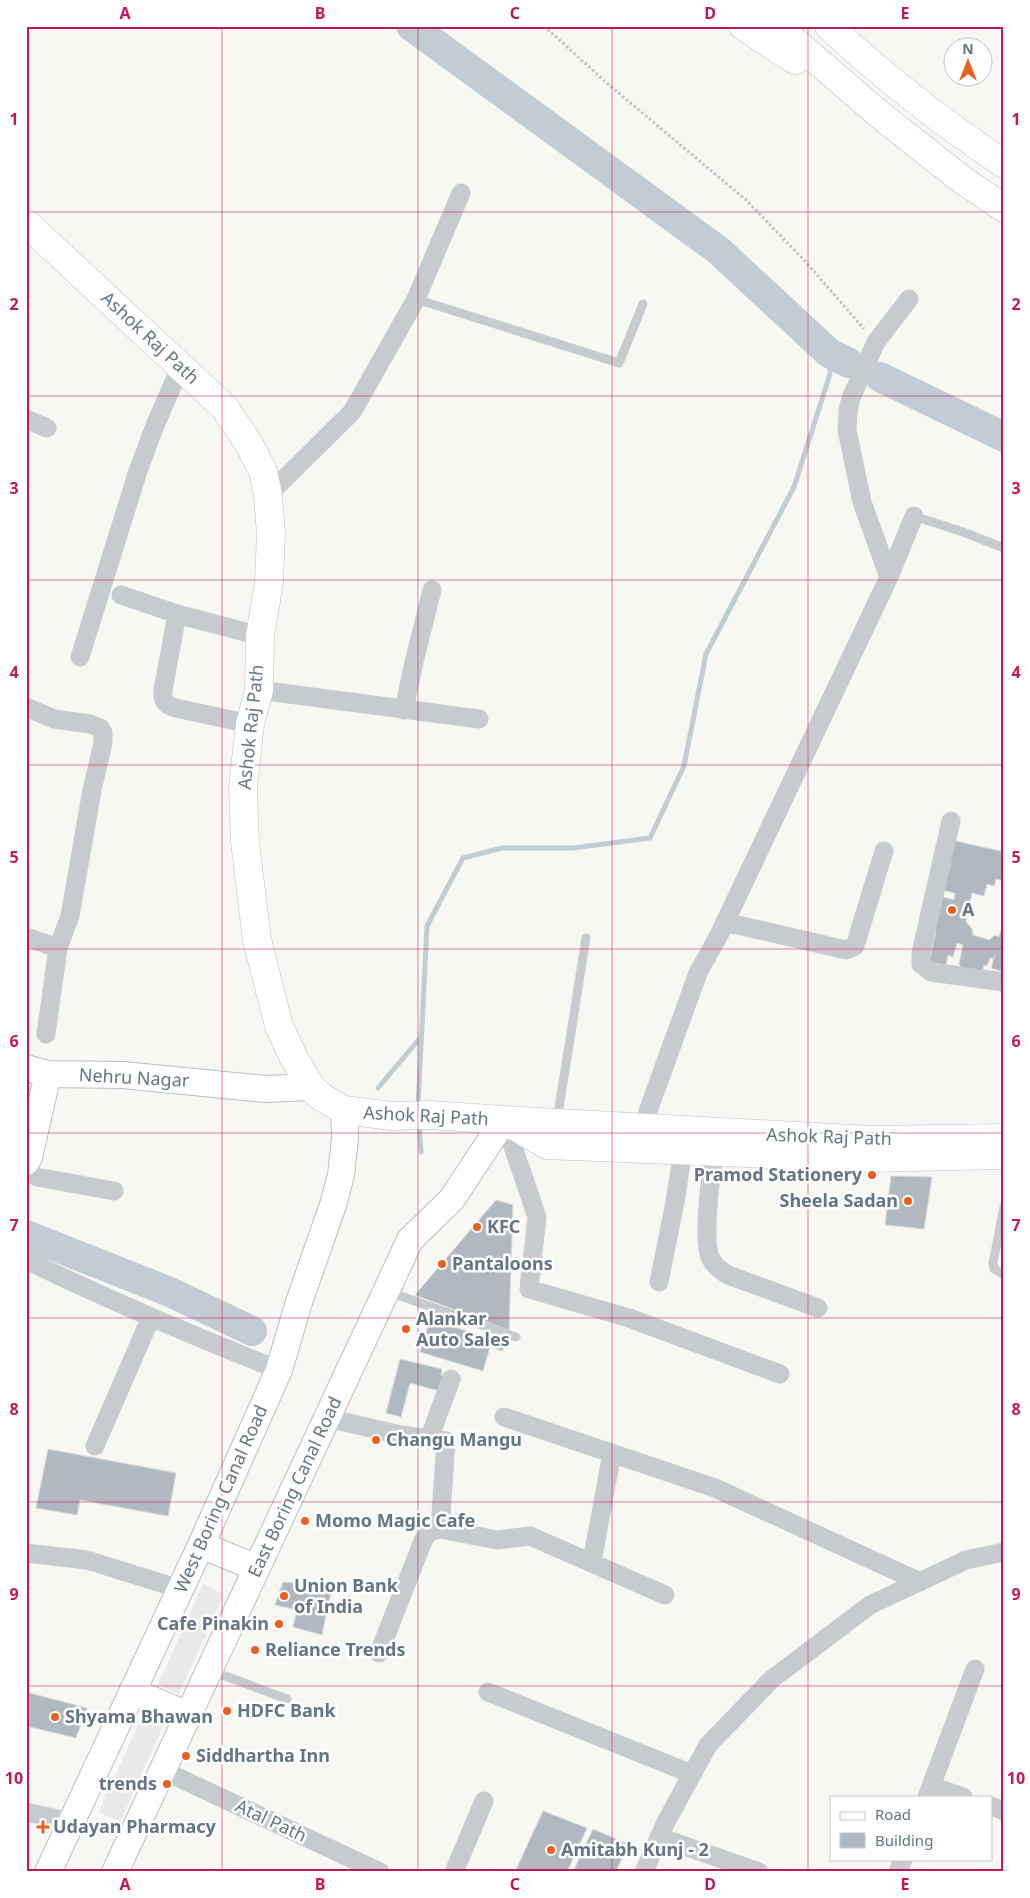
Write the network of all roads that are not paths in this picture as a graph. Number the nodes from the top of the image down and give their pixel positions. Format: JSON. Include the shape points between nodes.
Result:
{"nodes":[{"id":1,"x":743,"y":26,"type":"edge"},
{"id":2,"x":777,"y":26,"type":"edge"},
{"id":3,"x":829,"y":26,"type":"edge"},
{"id":4,"x":851,"y":90,"type":"junction"},
{"id":5,"x":1004,"y":164,"type":"edge"},
{"id":6,"x":461,"y":193,"type":"dead end"},
{"id":7,"x":1004,"y":208,"type":"edge"},
{"id":8,"x":26,"y":223,"type":"edge"},
{"id":9,"x":416,"y":299,"type":"junction"},
{"id":10,"x":909,"y":299,"type":"dead end"},
{"id":11,"x":643,"y":304,"type":"dead end"},
{"id":12,"x":181,"y":366,"type":"junction"},
{"id":13,"x":26,"y":419,"type":"edge"},
{"id":14,"x":47,"y":428,"type":"dead end"},
{"id":15,"x":268,"y":495,"type":"junction"},
{"id":16,"x":914,"y":516,"type":"joint"},
{"id":17,"x":1004,"y":548,"type":"edge"},
{"id":18,"x":889,"y":577,"type":"junction"},
{"id":19,"x":432,"y":590,"type":"dead end"},
{"id":20,"x":121,"y":595,"type":"dead end"},
{"id":21,"x":177,"y":614,"type":"junction"},
{"id":22,"x":260,"y":636,"type":"junction"},
{"id":23,"x":80,"y":657,"type":"dead end"},
{"id":24,"x":258,"y":690,"type":"junction"},
{"id":25,"x":26,"y":708,"type":"edge"},
{"id":26,"x":404,"y":710,"type":"junction"},
{"id":27,"x":479,"y":718,"type":"dead end"},
{"id":28,"x":250,"y":724,"type":"junction"},
{"id":29,"x":951,"y":821,"type":"dead end"},
{"id":30,"x":884,"y":851,"type":"dead end"},
{"id":31,"x":725,"y":922,"type":"junction"},
{"id":32,"x":26,"y":938,"type":"edge"},
{"id":33,"x":586,"y":938,"type":"dead end"},
{"id":34,"x":58,"y":948,"type":"junction"},
{"id":35,"x":1004,"y":982,"type":"edge"},
{"id":36,"x":46,"y":1034,"type":"dead end"},
{"id":37,"x":37,"y":1071,"type":"edge"},
{"id":38,"x":311,"y":1087,"type":"junction"},
{"id":39,"x":344,"y":1110,"type":"junction"},
{"id":40,"x":504,"y":1120,"type":"junction"},
{"id":41,"x":556,"y":1123,"type":"junction"},
{"id":42,"x":649,"y":1129,"type":"junction"},
{"id":43,"x":1004,"y":1138,"type":"edge"},
{"id":44,"x":683,"y":1150,"type":"junction"},
{"id":45,"x":713,"y":1152,"type":"junction"},
{"id":46,"x":1004,"y":1155,"type":"edge"},
{"id":47,"x":26,"y":1162,"type":"edge"},
{"id":48,"x":26,"y":1170,"type":"edge"},
{"id":49,"x":114,"y":1191,"type":"dead end"},
{"id":50,"x":1004,"y":1207,"type":"edge"},
{"id":51,"x":26,"y":1260,"type":"edge"},
{"id":52,"x":1004,"y":1275,"type":"edge"},
{"id":53,"x":659,"y":1282,"type":"dead end"},
{"id":54,"x":387,"y":1291,"type":"junction"},
{"id":55,"x":818,"y":1308,"type":"dead end"},
{"id":56,"x":152,"y":1318,"type":"junction"},
{"id":57,"x":516,"y":1337,"type":"dead end"},
{"id":58,"x":279,"y":1370,"type":"junction"},
{"id":59,"x":780,"y":1374,"type":"dead end"},
{"id":60,"x":451,"y":1379,"type":"dead end"},
{"id":61,"x":504,"y":1417,"type":"dead end"},
{"id":62,"x":327,"y":1418,"type":"junction"},
{"id":63,"x":429,"y":1439,"type":"junction"},
{"id":64,"x":95,"y":1446,"type":"dead end"},
{"id":65,"x":612,"y":1453,"type":"junction"},
{"id":66,"x":440,"y":1529,"type":"junction"},
{"id":67,"x":201,"y":1544,"type":"junction"},
{"id":68,"x":1004,"y":1552,"type":"edge"},
{"id":69,"x":26,"y":1553,"type":"edge"},
{"id":70,"x":592,"y":1562,"type":"junction"},
{"id":71,"x":257,"y":1568,"type":"junction"},
{"id":72,"x":920,"y":1582,"type":"junction"},
{"id":73,"x":180,"y":1589,"type":"junction"},
{"id":74,"x":665,"y":1595,"type":"dead end"},
{"id":75,"x":379,"y":1653,"type":"dead end"},
{"id":76,"x":975,"y":1669,"type":"dead end"},
{"id":77,"x":209,"y":1670,"type":"junction"},
{"id":78,"x":132,"y":1691,"type":"junction"},
{"id":79,"x":488,"y":1692,"type":"dead end"},
{"id":80,"x":288,"y":1699,"type":"dead end"},
{"id":81,"x":188,"y":1715,"type":"junction"},
{"id":82,"x":162,"y":1770,"type":"junction"},
{"id":83,"x":692,"y":1774,"type":"junction"},
{"id":84,"x":929,"y":1791,"type":"edge"},
{"id":85,"x":957,"y":1796,"type":"edge"},
{"id":86,"x":484,"y":1801,"type":"dead end"},
{"id":87,"x":992,"y":1806,"type":"edge"},
{"id":88,"x":1004,"y":1810,"type":"edge"},
{"id":89,"x":26,"y":1812,"type":"edge"},
{"id":90,"x":71,"y":1822,"type":"junction"},
{"id":91,"x":660,"y":1837,"type":"junction"},
{"id":92,"x":903,"y":1860,"type":"edge"},
{"id":93,"x":48,"y":1872,"type":"edge"},
{"id":94,"x":115,"y":1872,"type":"edge"},
{"id":95,"x":380,"y":1872,"type":"edge"},
{"id":96,"x":454,"y":1872,"type":"edge"},
{"id":97,"x":644,"y":1872,"type":"edge"},
{"id":98,"x":759,"y":1872,"type":"edge"},
{"id":99,"x":898,"y":1872,"type":"edge"}],
"edges":[{"from":1,"to":4,"type":"main road","via":[[785,54]]},
{"from":2,"to":4,"type":"main road"},
{"from":3,"to":5,"type":"main road","via":[[925,108]]},
{"from":4,"to":7,"type":"main road","via":[[880,116]]},
{"from":6,"to":9,"type":"street"},
{"from":8,"to":12,"type":"main road","name":"Ashok Raj Path"},
{"from":9,"to":11,"type":"lane","via":[[619,363]]},
{"from":9,"to":15,"type":"street","via":[[352,412]]},
{"from":10,"to":18,"type":"street","via":[[876,342],[848,411],[847,430],[862,502]]},
{"from":12,"to":15,"type":"main road","name":"Ashok Raj Path","via":[[224,407],[249,444],[263,470]]},
{"from":12,"to":23,"type":"street","via":[[138,471]]},
{"from":13,"to":14,"type":"street"},
{"from":15,"to":22,"type":"main road","name":"Ashok Raj Path","via":[[271,534],[269,582]]},
{"from":16,"to":17,"type":"lane"},
{"from":16,"to":18,"type":"street"},
{"from":18,"to":31,"type":"street"},
{"from":19,"to":26,"type":"street"},
{"from":20,"to":21,"type":"street"},
{"from":21,"to":22,"type":"street"},
{"from":21,"to":28,"type":"street","via":[[163,700],[176,708]]},
{"from":22,"to":24,"type":"main road","name":"Ashok Raj Path"},
{"from":24,"to":26,"type":"street"},
{"from":24,"to":28,"type":"main road","name":"Ashok Raj Path"},
{"from":25,"to":34,"type":"street","via":[[54,718],[90,724],[100,728],[102,733],[70,916]]},
{"from":26,"to":27,"type":"street"},
{"from":28,"to":38,"type":"main road","name":"Ashok Raj Path","via":[[243,788],[244,842],[257,940],[279,1026]]},
{"from":29,"to":35,"type":"street","via":[[921,964],[931,972]]},
{"from":30,"to":31,"type":"street","via":[[855,946],[846,950]]},
{"from":31,"to":42,"type":"street","via":[[698,973],[648,1111]]},
{"from":32,"to":34,"type":"street"},
{"from":33,"to":41,"type":"lane"},
{"from":34,"to":36,"type":"street"},
{"from":37,"to":38,"type":"main road","name":"Nehru Nagar","via":[[123,1075],[266,1089]]},
{"from":37,"to":47,"type":"main road","name":"Nehru Nagar"},
{"from":38,"to":39,"type":"main road","name":"Ashok Raj Path"},
{"from":39,"to":40,"type":"main road","name":"Ashok Raj Path","via":[[392,1116]]},
{"from":39,"to":58,"type":"main road","name":"West Boring Canal Road","via":[[341,1175]]},
{"from":40,"to":41,"type":"main road","name":"Ashok Raj Path"},
{"from":40,"to":44,"type":"main road","name":"Ashok Raj Path","via":[[547,1145]]},
{"from":40,"to":54,"type":"main road","name":"East Boring Canal Road","via":[[452,1199],[410,1240]]},
{"from":40,"to":59,"type":"street","via":[[537,1217],[529,1289],[629,1318]]},
{"from":41,"to":42,"type":"main road","name":"Ashok Raj Path"},
{"from":42,"to":43,"type":"main road","name":"Ashok Raj Path","via":[[870,1140]]},
{"from":44,"to":45,"type":"main road","name":"Ashok Raj Path"},
{"from":44,"to":53,"type":"street"},
{"from":45,"to":46,"type":"main road","name":"Ashok Raj Path","via":[[868,1158]]},
{"from":45,"to":55,"type":"street","via":[[707,1234],[710,1258],[728,1275]]},
{"from":48,"to":49,"type":"street","via":[[37,1177]]},
{"from":50,"to":52,"type":"lane","via":[[993,1263],[994,1269]]},
{"from":51,"to":56,"type":"street"},
{"from":54,"to":57,"type":"lane"},
{"from":54,"to":62,"type":"main road","name":"East Boring Canal Road"},
{"from":56,"to":58,"type":"street"},
{"from":56,"to":64,"type":"street"},
{"from":58,"to":67,"type":"main road","name":"West Boring Canal Road"},
{"from":60,"to":63,"type":"street"},
{"from":61,"to":65,"type":"street"},
{"from":62,"to":63,"type":"street"},
{"from":62,"to":71,"type":"main road","name":"East Boring Canal Road"},
{"from":63,"to":66,"type":"street","via":[[446,1441]]},
{"from":65,"to":70,"type":"street"},
{"from":65,"to":72,"type":"street","via":[[715,1488]]},
{"from":66,"to":70,"type":"street","via":[[497,1540],[530,1536]]},
{"from":66,"to":75,"type":"street","via":[[427,1534],[423,1541]]},
{"from":67,"to":71,"type":"main road"},
{"from":67,"to":73,"type":"main road","name":"West Boring Canal Road"},
{"from":68,"to":72,"type":"street","via":[[966,1560]]},
{"from":69,"to":73,"type":"street","via":[[87,1560]]},
{"from":70,"to":74,"type":"street"},
{"from":71,"to":77,"type":"main road","name":"East Boring Canal Road"},
{"from":72,"to":83,"type":"street","via":[[870,1605],[772,1679],[708,1745]]},
{"from":73,"to":78,"type":"main road","name":"West Boring Canal Road"},
{"from":76,"to":84,"type":"street"},
{"from":77,"to":80,"type":"lane"},
{"from":77,"to":81,"type":"main road","name":"East Boring Canal Road"},
{"from":78,"to":81,"type":"main road"},
{"from":78,"to":90,"type":"main road","name":"West Boring Canal Road"},
{"from":79,"to":83,"type":"street"},
{"from":81,"to":82,"type":"main road","name":"East Boring Canal Road"},
{"from":82,"to":94,"type":"main road","name":"East Boring Canal Road"},
{"from":82,"to":95,"type":"street","name":"Atal Path"},
{"from":83,"to":91,"type":"street"},
{"from":84,"to":85,"type":"street"},
{"from":86,"to":96,"type":"street"},
{"from":87,"to":88,"type":"street"},
{"from":89,"to":90,"type":"street"},
{"from":90,"to":93,"type":"main road","name":"West Boring Canal Road"},
{"from":91,"to":97,"type":"street"},
{"from":91,"to":98,"type":"street"},
{"from":92,"to":99,"type":"street"}]}
